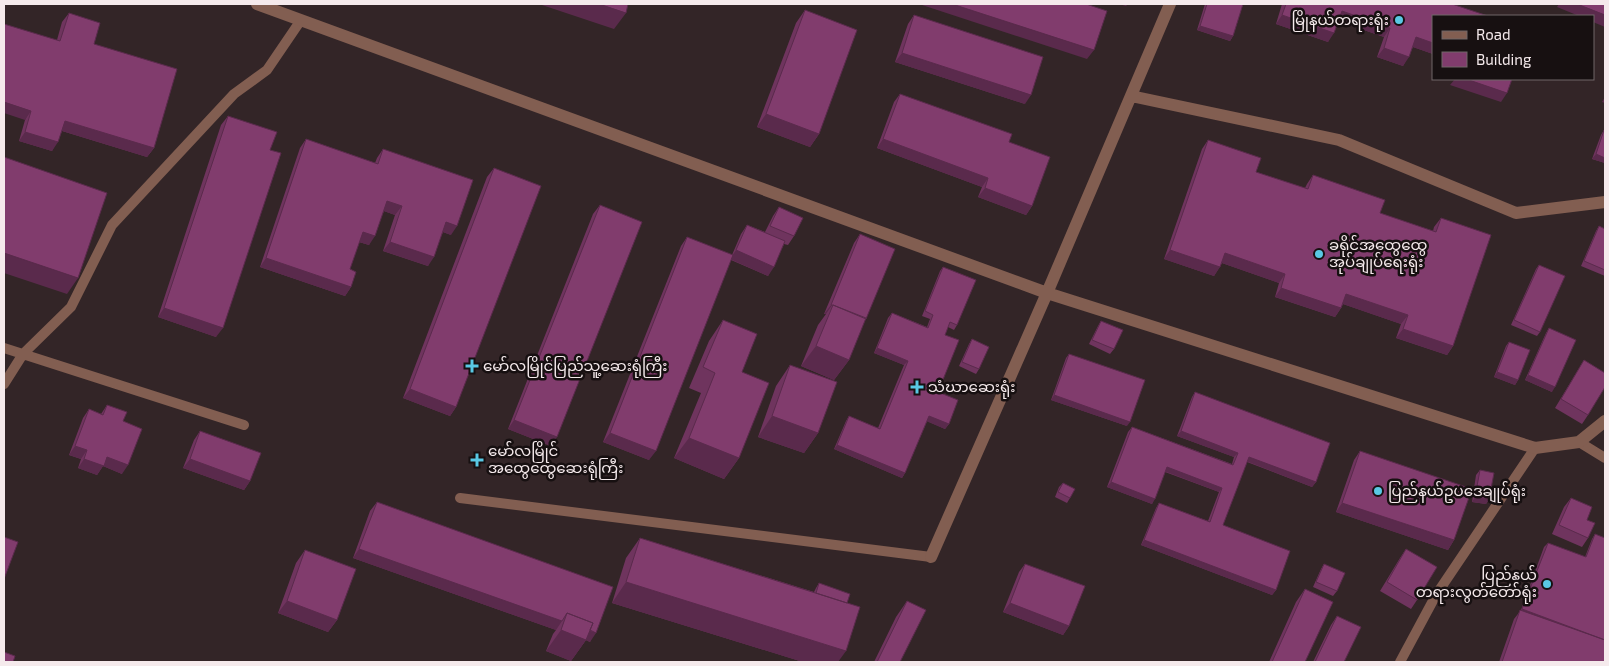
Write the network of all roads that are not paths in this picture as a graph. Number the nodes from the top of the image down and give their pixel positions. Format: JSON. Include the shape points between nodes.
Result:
{"nodes":[{"id":1,"x":257,"y":4,"type":"edge"},
{"id":2,"x":1170,"y":4,"type":"edge"},
{"id":3,"x":301,"y":20,"type":"junction"},
{"id":4,"x":1131,"y":96,"type":"junction"},
{"id":5,"x":1605,"y":202,"type":"edge"},
{"id":6,"x":1047,"y":293,"type":"junction"},
{"id":7,"x":4,"y":348,"type":"edge"},
{"id":8,"x":24,"y":354,"type":"junction"},
{"id":9,"x":4,"y":384,"type":"edge"},
{"id":10,"x":1605,"y":421,"type":"edge"},
{"id":11,"x":244,"y":425,"type":"dead end"},
{"id":12,"x":1579,"y":442,"type":"junction"},
{"id":13,"x":1535,"y":448,"type":"junction"},
{"id":14,"x":1605,"y":458,"type":"edge"},
{"id":15,"x":460,"y":498,"type":"dead end"},
{"id":16,"x":931,"y":557,"type":"joint"},
{"id":17,"x":1400,"y":662,"type":"edge"}],
"edges":[{"from":1,"to":3,"type":"street"},
{"from":2,"to":4,"type":"street"},
{"from":3,"to":6,"type":"street"},
{"from":3,"to":8,"type":"lane","via":[[267,70],[234,94],[112,225],[72,307]]},
{"from":4,"to":5,"type":"street","via":[[1339,140],[1516,213]]},
{"from":4,"to":6,"type":"street"},
{"from":6,"to":13,"type":"street"},
{"from":6,"to":16,"type":"street"},
{"from":7,"to":8,"type":"lane"},
{"from":8,"to":9,"type":"lane"},
{"from":8,"to":11,"type":"lane"},
{"from":10,"to":12,"type":"street"},
{"from":12,"to":13,"type":"street"},
{"from":12,"to":14,"type":"lane"},
{"from":13,"to":17,"type":"lane","via":[[1436,594]]},
{"from":15,"to":16,"type":"lane"}]}
